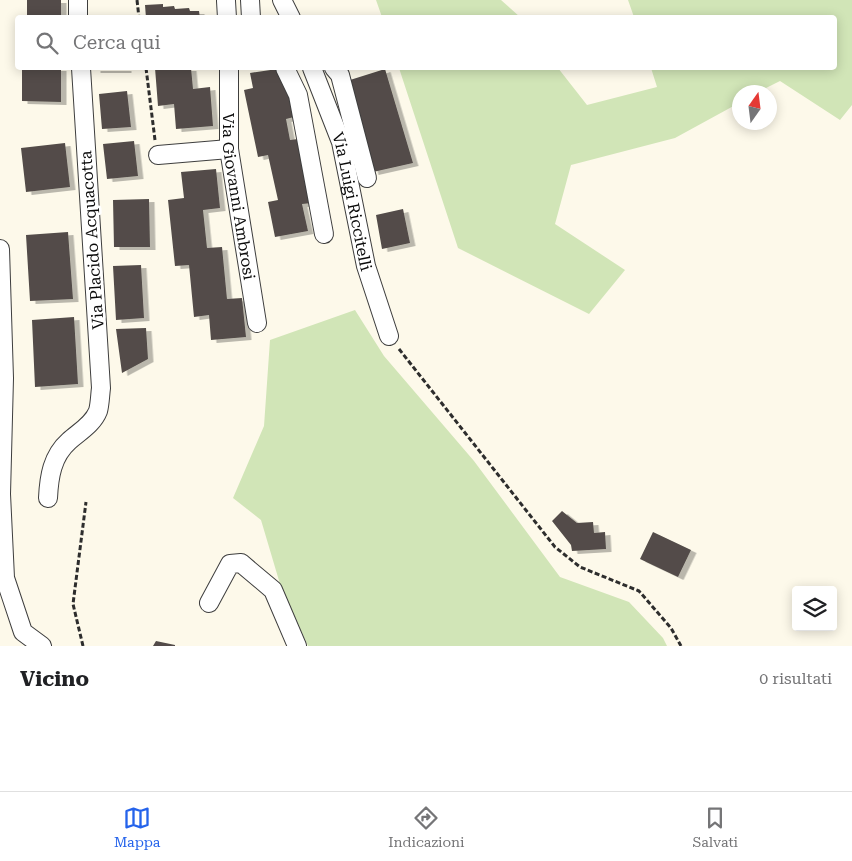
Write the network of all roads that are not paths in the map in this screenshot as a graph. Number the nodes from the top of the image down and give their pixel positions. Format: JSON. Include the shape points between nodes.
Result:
{"nodes":[{"id":1,"x":78,"y":0,"type":"edge"},
{"id":2,"x":250,"y":0,"type":"edge"},
{"id":3,"x":282,"y":0,"type":"edge"},
{"id":4,"x":78,"y":15,"type":"edge"},
{"id":5,"x":251,"y":15,"type":"edge"},
{"id":6,"x":290,"y":15,"type":"edge"},
{"id":7,"x":81,"y":70,"type":"edge"},
{"id":8,"x":229,"y":70,"type":"edge"},
{"id":9,"x":287,"y":70,"type":"edge"},
{"id":10,"x":313,"y":70,"type":"edge"},
{"id":11,"x":336,"y":70,"type":"edge"},
{"id":12,"x":230,"y":150,"type":"junction"},
{"id":13,"x":158,"y":155,"type":"road end"},
{"id":14,"x":366,"y":178,"type":"dead end"},
{"id":15,"x":324,"y":234,"type":"dead end"},
{"id":16,"x":0,"y":249,"type":"edge"},
{"id":17,"x":257,"y":323,"type":"dead end"},
{"id":18,"x":389,"y":336,"type":"road end"},
{"id":19,"x":48,"y":498,"type":"dead end"},
{"id":20,"x":209,"y":603,"type":"dead end"},
{"id":21,"x":42,"y":646,"type":"edge"},
{"id":22,"x":297,"y":646,"type":"edge"}],
"edges":[{"from":1,"to":4,"type":"street"},
{"from":2,"to":5,"type":"street"},
{"from":3,"to":6,"type":"street"},
{"from":7,"to":19,"type":"street","name":"Via Placido Acquacotta","via":[[101,388],[97,412],[85,429],[60,451],[49,479]]},
{"from":8,"to":12,"type":"street","name":"Via Giovanni Ambrosi"},
{"from":9,"to":15,"type":"street","via":[[298,95]]},
{"from":10,"to":18,"type":"street","name":"Via Luigi Riccitelli","via":[[340,142],[366,266]]},
{"from":11,"to":14,"type":"street","via":[[340,75]]},
{"from":12,"to":13,"type":"street"},
{"from":12,"to":17,"type":"street","name":"Via Giovanni Ambrosi"},
{"from":16,"to":21,"type":"street","via":[[5,578],[23,632]]},
{"from":20,"to":22,"type":"street","via":[[230,564],[241,563],[273,590]]}]}
